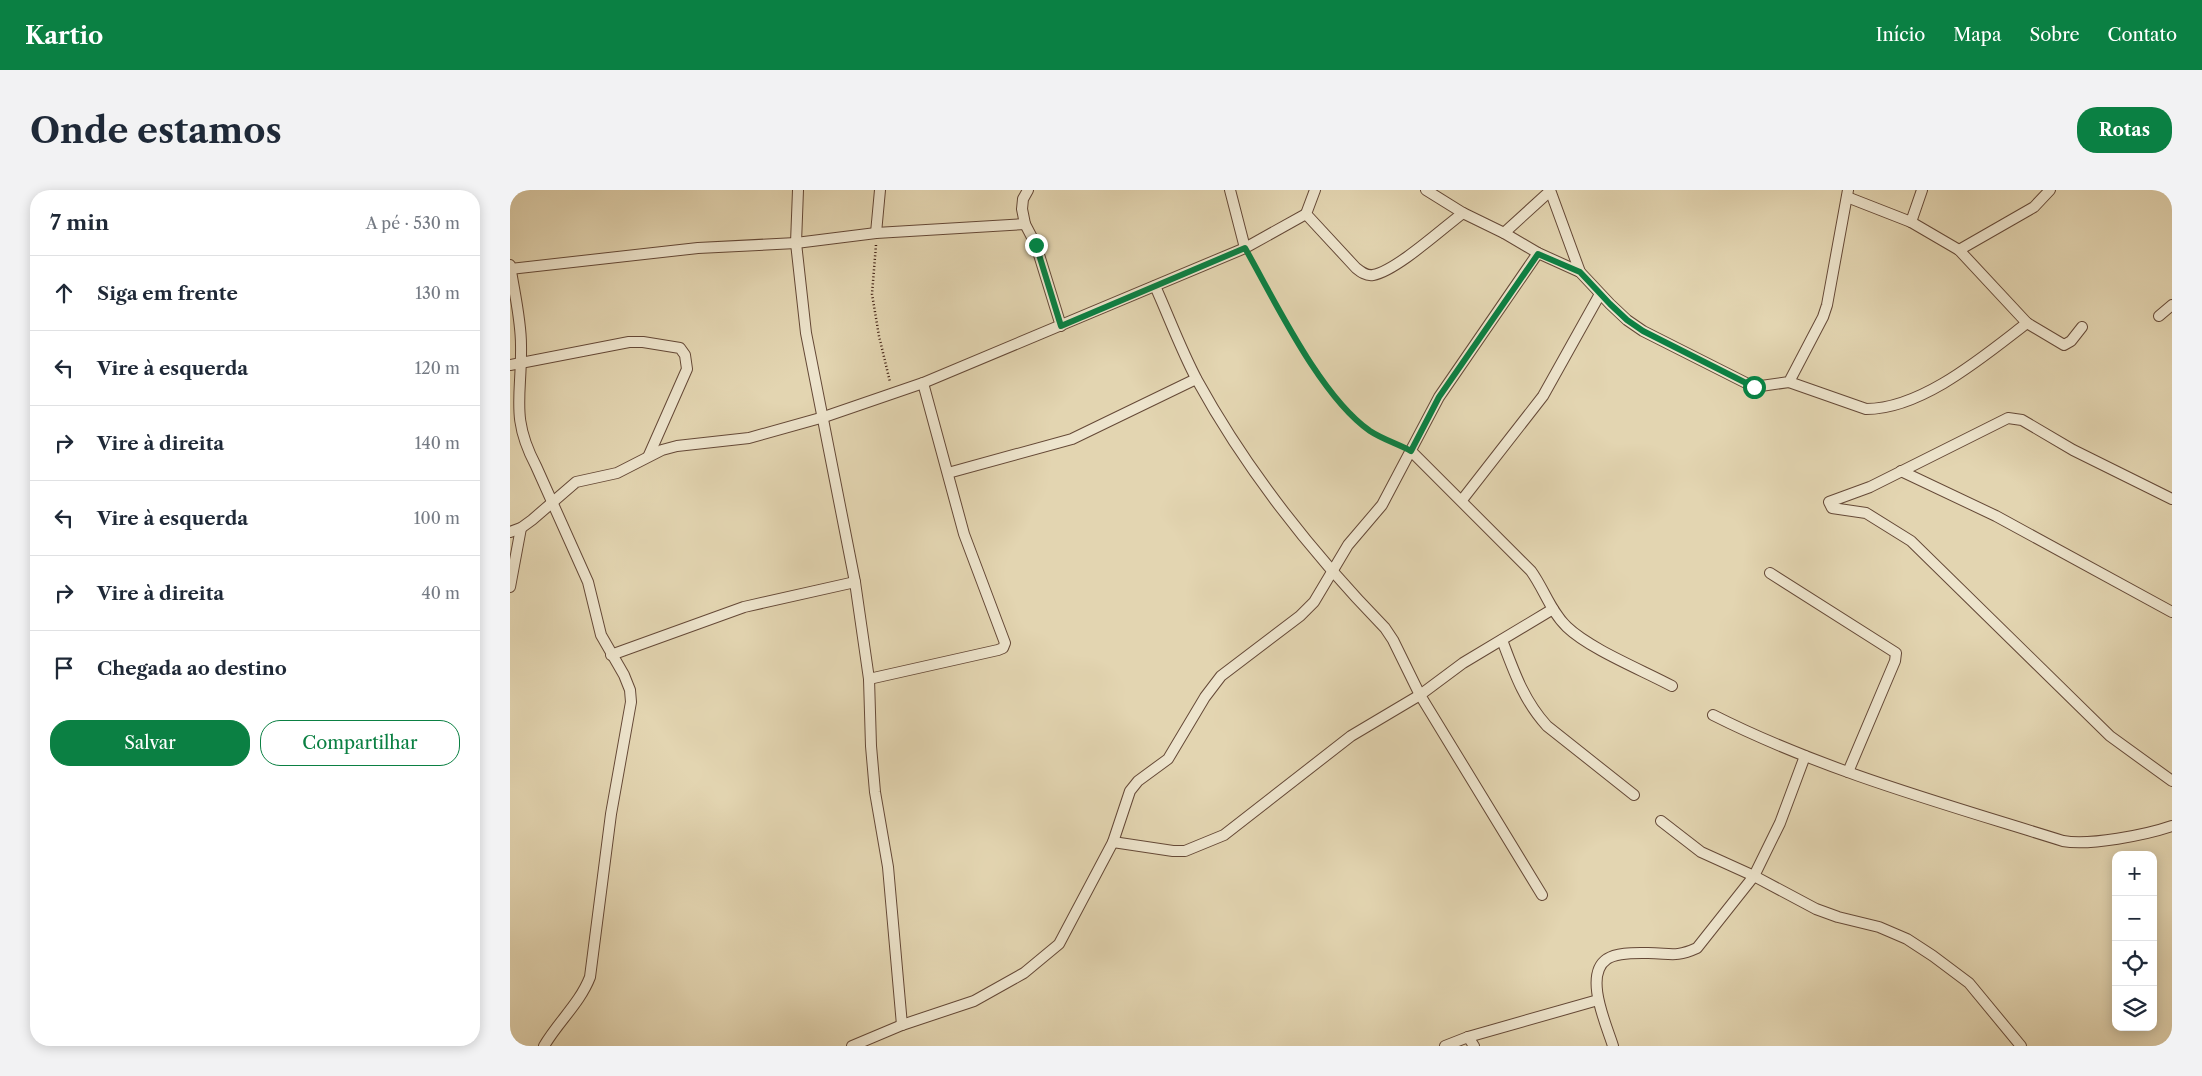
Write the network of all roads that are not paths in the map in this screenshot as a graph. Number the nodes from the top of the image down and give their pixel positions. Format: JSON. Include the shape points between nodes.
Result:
{"nodes":[{"id":1,"x":798,"y":190,"type":"edge"},
{"id":2,"x":880,"y":190,"type":"edge"},
{"id":3,"x":1028,"y":190,"type":"edge"},
{"id":4,"x":1230,"y":190,"type":"edge"},
{"id":5,"x":1315,"y":190,"type":"edge"},
{"id":6,"x":1426,"y":190,"type":"edge"},
{"id":7,"x":1550,"y":190,"type":"edge"},
{"id":8,"x":1922,"y":190,"type":"edge"},
{"id":9,"x":2050,"y":190,"type":"edge"},
{"id":10,"x":1847,"y":194,"type":"edge"},
{"id":11,"x":1463,"y":213,"type":"junction"},
{"id":12,"x":1306,"y":214,"type":"junction"},
{"id":13,"x":1911,"y":222,"type":"junction"},
{"id":14,"x":1025,"y":224,"type":"junction"},
{"id":15,"x":876,"y":233,"type":"junction"},
{"id":16,"x":1504,"y":233,"type":"junction"},
{"id":17,"x":796,"y":243,"type":"junction"},
{"id":18,"x":1245,"y":248,"type":"junction"},
{"id":19,"x":1959,"y":250,"type":"junction"},
{"id":20,"x":1538,"y":254,"type":"junction"},
{"id":21,"x":510,"y":265,"type":"edge"},
{"id":22,"x":510,"y":269,"type":"edge"},
{"id":23,"x":1580,"y":272,"type":"junction"},
{"id":24,"x":1155,"y":286,"type":"junction"},
{"id":25,"x":1600,"y":294,"type":"junction"},
{"id":26,"x":2172,"y":305,"type":"edge"},
{"id":27,"x":2159,"y":316,"type":"dead end"},
{"id":28,"x":2027,"y":323,"type":"junction"},
{"id":29,"x":1061,"y":326,"type":"junction"},
{"id":30,"x":2082,"y":327,"type":"dead end"},
{"id":31,"x":521,"y":362,"type":"junction"},
{"id":32,"x":510,"y":364,"type":"edge"},
{"id":33,"x":1196,"y":379,"type":"junction"},
{"id":34,"x":1789,"y":382,"type":"junction"},
{"id":35,"x":923,"y":383,"type":"junction"},
{"id":36,"x":824,"y":416,"type":"junction"},
{"id":37,"x":1411,"y":451,"type":"junction"},
{"id":38,"x":649,"y":455,"type":"junction"},
{"id":39,"x":1901,"y":471,"type":"junction"},
{"id":40,"x":948,"y":473,"type":"junction"},
{"id":41,"x":2172,"y":499,"type":"edge"},
{"id":42,"x":1462,"y":500,"type":"junction"},
{"id":43,"x":552,"y":502,"type":"junction"},
{"id":44,"x":521,"y":528,"type":"junction"},
{"id":45,"x":510,"y":532,"type":"edge"},
{"id":46,"x":1334,"y":571,"type":"junction"},
{"id":47,"x":1770,"y":573,"type":"dead end"},
{"id":48,"x":855,"y":582,"type":"junction"},
{"id":49,"x":510,"y":587,"type":"edge"},
{"id":50,"x":1553,"y":609,"type":"junction"},
{"id":51,"x":2172,"y":612,"type":"edge"},
{"id":52,"x":1502,"y":640,"type":"junction"},
{"id":53,"x":611,"y":654,"type":"junction"},
{"id":54,"x":869,"y":679,"type":"junction"},
{"id":55,"x":1672,"y":686,"type":"dead end"},
{"id":56,"x":1420,"y":695,"type":"junction"},
{"id":57,"x":1713,"y":715,"type":"dead end"},
{"id":58,"x":1805,"y":756,"type":"junction"},
{"id":59,"x":1848,"y":772,"type":"junction"},
{"id":60,"x":2172,"y":781,"type":"edge"},
{"id":61,"x":1634,"y":795,"type":"dead end"},
{"id":62,"x":1661,"y":821,"type":"dead end"},
{"id":63,"x":2172,"y":826,"type":"edge"},
{"id":64,"x":1114,"y":842,"type":"junction"},
{"id":65,"x":1754,"y":876,"type":"junction"},
{"id":66,"x":1542,"y":895,"type":"dead end"},
{"id":67,"x":1598,"y":1000,"type":"junction"},
{"id":68,"x":902,"y":1025,"type":"junction"},
{"id":69,"x":1468,"y":1037,"type":"junction"},
{"id":70,"x":544,"y":1046,"type":"edge"},
{"id":71,"x":852,"y":1046,"type":"edge"},
{"id":72,"x":1446,"y":1046,"type":"edge"},
{"id":73,"x":1474,"y":1046,"type":"edge"},
{"id":74,"x":1613,"y":1046,"type":"edge"},
{"id":75,"x":2021,"y":1046,"type":"edge"}],
"edges":[{"from":1,"to":17,"type":"street"},
{"from":2,"to":15,"type":"street"},
{"from":3,"to":14,"type":"street","via":[[1022,209]]},
{"from":4,"to":18,"type":"street"},
{"from":5,"to":12,"type":"street"},
{"from":6,"to":11,"type":"street"},
{"from":7,"to":16,"type":"street"},
{"from":7,"to":23,"type":"street"},
{"from":8,"to":13,"type":"street"},
{"from":9,"to":19,"type":"street","via":[[2034,207]]},
{"from":10,"to":13,"type":"street"},
{"from":10,"to":34,"type":"street","via":[[1827,305]]},
{"from":11,"to":12,"type":"street","via":[[1398,263],[1372,275],[1356,268]]},
{"from":11,"to":16,"type":"street"},
{"from":12,"to":18,"type":"street"},
{"from":13,"to":19,"type":"street"},
{"from":14,"to":15,"type":"street"},
{"from":14,"to":29,"type":"street","via":[[1036,245]]},
{"from":15,"to":17,"type":"street"},
{"from":16,"to":20,"type":"street"},
{"from":17,"to":22,"type":"street","via":[[698,248]]},
{"from":17,"to":36,"type":"street","via":[[806,333]]},
{"from":18,"to":24,"type":"street"},
{"from":19,"to":28,"type":"street"},
{"from":20,"to":23,"type":"street"},
{"from":20,"to":37,"type":"street","via":[[1439,397]]},
{"from":21,"to":22,"type":"street"},
{"from":22,"to":31,"type":"street","via":[[521,338]]},
{"from":23,"to":25,"type":"street"},
{"from":24,"to":29,"type":"street"},
{"from":24,"to":33,"type":"street"},
{"from":25,"to":34,"type":"street","via":[[1643,331],[1741,382],[1754,387]]},
{"from":25,"to":42,"type":"street","via":[[1543,396]]},
{"from":26,"to":27,"type":"street"},
{"from":28,"to":30,"type":"street","via":[[2064,345],[2071,342]]},
{"from":28,"to":34,"type":"street","via":[[1964,371],[1893,406],[1866,409]]},
{"from":29,"to":35,"type":"street"},
{"from":31,"to":32,"type":"street"},
{"from":31,"to":38,"type":"street","via":[[629,342],[680,348],[687,369]]},
{"from":31,"to":43,"type":"street","via":[[516,405],[519,432]]},
{"from":33,"to":40,"type":"street","via":[[1065,441]]},
{"from":33,"to":46,"type":"street","via":[[1292,525]]},
{"from":35,"to":36,"type":"street"},
{"from":35,"to":40,"type":"street"},
{"from":36,"to":38,"type":"street","via":[[749,438],[677,446]]},
{"from":36,"to":48,"type":"street"},
{"from":37,"to":42,"type":"street"},
{"from":37,"to":46,"type":"street","via":[[1382,505],[1348,545]]},
{"from":38,"to":43,"type":"street","via":[[617,473],[576,482]]},
{"from":39,"to":41,"type":"street","via":[[1995,424],[2015,418]]},
{"from":39,"to":51,"type":"street","via":[[1996,516]]},
{"from":39,"to":60,"type":"street","via":[[1832,500],[1830,505],[1871,515],[1911,541],[2110,736]]},
{"from":40,"to":54,"type":"street","via":[[964,534],[1005,643],[998,650]]},
{"from":42,"to":50,"type":"street","via":[[1531,571]]},
{"from":43,"to":44,"type":"street"},
{"from":43,"to":53,"type":"street","via":[[588,582],[597,620]]},
{"from":44,"to":45,"type":"street"},
{"from":44,"to":49,"type":"street"},
{"from":46,"to":56,"type":"street","via":[[1389,634]]},
{"from":46,"to":64,"type":"street","via":[[1314,602],[1300,616],[1221,676],[1168,759],[1130,791]]},
{"from":47,"to":59,"type":"street","via":[[1896,653]]},
{"from":48,"to":53,"type":"street","via":[[744,607]]},
{"from":48,"to":54,"type":"street"},
{"from":50,"to":52,"type":"street"},
{"from":50,"to":55,"type":"street","via":[[1566,626],[1582,638]]},
{"from":52,"to":56,"type":"street","via":[[1463,663]]},
{"from":52,"to":61,"type":"street","via":[[1517,681],[1537,716]]},
{"from":53,"to":70,"type":"street","via":[[624,675],[631,702],[611,814],[590,977],[586,988]]},
{"from":54,"to":68,"type":"street","via":[[875,792],[888,868]]},
{"from":56,"to":64,"type":"street","via":[[1342,742],[1224,835],[1184,851]]},
{"from":56,"to":66,"type":"street"},
{"from":57,"to":58,"type":"street"},
{"from":58,"to":59,"type":"street"},
{"from":58,"to":65,"type":"street","via":[[1780,824]]},
{"from":59,"to":63,"type":"street","via":[[2074,843]]},
{"from":62,"to":65,"type":"street","via":[[1700,852]]},
{"from":64,"to":68,"type":"street","via":[[1058,944],[1046,956],[1009,983],[974,1001]]},
{"from":65,"to":67,"type":"street","via":[[1697,948],[1672,956],[1634,954],[1607,960],[1599,968]]},
{"from":65,"to":75,"type":"street","via":[[1816,909],[1879,928],[1927,951],[1969,983]]},
{"from":67,"to":69,"type":"street"},
{"from":67,"to":74,"type":"street"},
{"from":68,"to":71,"type":"street"},
{"from":69,"to":72,"type":"street"},
{"from":69,"to":73,"type":"street"}]}
